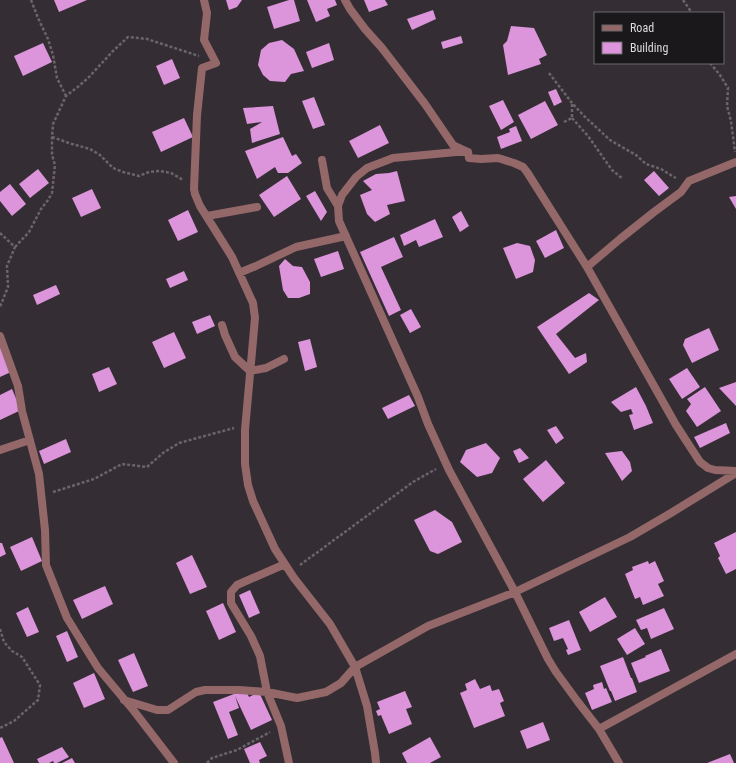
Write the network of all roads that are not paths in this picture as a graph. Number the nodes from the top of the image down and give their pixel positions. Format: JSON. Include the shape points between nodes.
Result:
{"nodes":[{"id":1,"x":204,"y":0,"type":"edge"},
{"id":2,"x":345,"y":0,"type":"edge"},
{"id":3,"x":468,"y":152,"type":"junction"},
{"id":4,"x":322,"y":160,"type":"dead end"},
{"id":5,"x":736,"y":162,"type":"edge"},
{"id":6,"x":338,"y":206,"type":"junction"},
{"id":7,"x":257,"y":207,"type":"dead end"},
{"id":8,"x":207,"y":216,"type":"junction"},
{"id":9,"x":346,"y":236,"type":"junction"},
{"id":10,"x":587,"y":267,"type":"junction"},
{"id":11,"x":239,"y":273,"type":"junction"},
{"id":12,"x":222,"y":325,"type":"dead end"},
{"id":13,"x":0,"y":336,"type":"edge"},
{"id":14,"x":284,"y":359,"type":"dead end"},
{"id":15,"x":250,"y":371,"type":"junction"},
{"id":16,"x":30,"y":440,"type":"junction"},
{"id":17,"x":0,"y":450,"type":"edge"},
{"id":18,"x":736,"y":472,"type":"edge"},
{"id":19,"x":285,"y":564,"type":"junction"},
{"id":20,"x":515,"y":592,"type":"junction"},
{"id":21,"x":736,"y":654,"type":"edge"},
{"id":22,"x":355,"y":667,"type":"junction"},
{"id":23,"x":267,"y":692,"type":"junction"},
{"id":24,"x":124,"y":700,"type":"junction"},
{"id":25,"x":600,"y":729,"type":"junction"},
{"id":26,"x":174,"y":763,"type":"edge"},
{"id":27,"x":289,"y":763,"type":"edge"},
{"id":28,"x":376,"y":763,"type":"edge"},
{"id":29,"x":619,"y":763,"type":"edge"}],
"edges":[{"from":1,"to":8,"type":"street","via":[[207,13],[204,40],[216,62],[202,68],[194,189]]},
{"from":2,"to":3,"type":"street","via":[[425,104],[453,146]]},
{"from":3,"to":6,"type":"street","via":[[393,158],[380,162],[356,177],[342,195]]},
{"from":3,"to":10,"type":"street","via":[[469,158],[498,158],[523,167]]},
{"from":4,"to":6,"type":"street","via":[[327,188]]},
{"from":5,"to":10,"type":"street","via":[[688,182],[681,192],[620,238]]},
{"from":6,"to":9,"type":"street","via":[[339,221]]},
{"from":7,"to":8,"type":"street"},
{"from":8,"to":11,"type":"street"},
{"from":9,"to":11,"type":"street","via":[[296,247]]},
{"from":9,"to":20,"type":"street","via":[[446,463]]},
{"from":10,"to":18,"type":"street","via":[[676,425],[700,462],[715,470]]},
{"from":11,"to":15,"type":"street","via":[[253,303],[255,318]]},
{"from":12,"to":15,"type":"street","via":[[235,357]]},
{"from":13,"to":16,"type":"street","via":[[18,386]]},
{"from":14,"to":15,"type":"street","via":[[266,368]]},
{"from":15,"to":19,"type":"street","via":[[245,464],[248,485],[260,518]]},
{"from":16,"to":17,"type":"street"},
{"from":16,"to":24,"type":"street","via":[[42,495],[46,565],[67,618],[98,668]]},
{"from":18,"to":20,"type":"street","via":[[630,537]]},
{"from":19,"to":22,"type":"street","via":[[330,624]]},
{"from":19,"to":23,"type":"street","via":[[237,585],[231,592],[232,603],[260,656]]},
{"from":20,"to":22,"type":"street","via":[[428,626]]},
{"from":20,"to":25,"type":"street","via":[[556,672]]},
{"from":21,"to":25,"type":"street"},
{"from":22,"to":23,"type":"street","via":[[341,682],[326,692],[297,698]]},
{"from":22,"to":28,"type":"street","via":[[367,706]]},
{"from":23,"to":24,"type":"street","via":[[205,690],[196,692],[168,710],[158,710]]},
{"from":23,"to":27,"type":"street","via":[[281,726]]},
{"from":24,"to":26,"type":"street"},
{"from":25,"to":29,"type":"street"}]}
